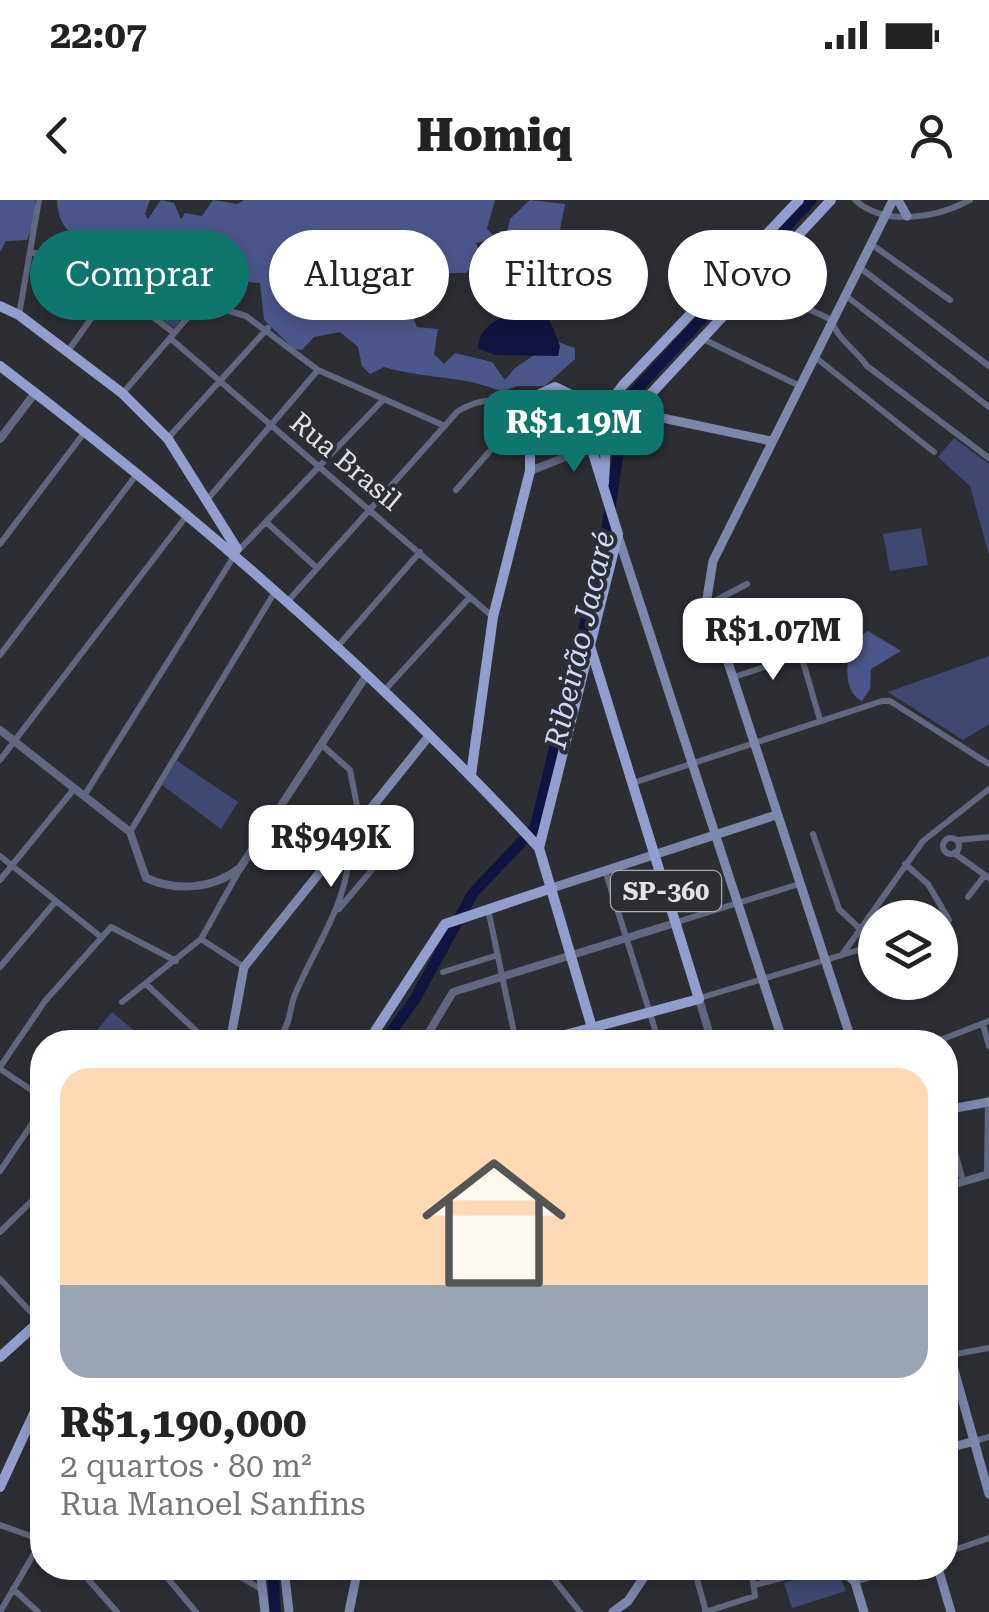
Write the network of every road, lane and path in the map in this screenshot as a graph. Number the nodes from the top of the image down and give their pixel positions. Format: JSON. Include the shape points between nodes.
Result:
{"nodes":[{"id":1,"x":40,"y":200,"type":"edge"},
{"id":2,"x":799,"y":200,"type":"edge"},
{"id":3,"x":831,"y":200,"type":"edge"},
{"id":4,"x":855,"y":200,"type":"edge"},
{"id":5,"x":896,"y":200,"type":"edge"},
{"id":6,"x":970,"y":200,"type":"edge"},
{"id":7,"x":907,"y":216,"type":"junction"},
{"id":8,"x":882,"y":218,"type":"junction"},
{"id":9,"x":35,"y":230,"type":"edge"},
{"id":10,"x":804,"y":230,"type":"edge"},
{"id":11,"x":870,"y":243,"type":"junction"},
{"id":12,"x":30,"y":257,"type":"edge"},
{"id":13,"x":859,"y":267,"type":"junction"},
{"id":14,"x":846,"y":294,"type":"junction"},
{"id":15,"x":950,"y":300,"type":"dead end"},
{"id":16,"x":0,"y":306,"type":"edge"},
{"id":17,"x":19,"y":315,"type":"junction"},
{"id":18,"x":249,"y":318,"type":"edge"},
{"id":19,"x":827,"y":318,"type":"edge"},
{"id":20,"x":90,"y":320,"type":"edge"},
{"id":21,"x":153,"y":320,"type":"edge"},
{"id":22,"x":186,"y":320,"type":"edge"},
{"id":23,"x":721,"y":320,"type":"edge"},
{"id":24,"x":832,"y":320,"type":"junction"},
{"id":25,"x":268,"y":328,"type":"junction"},
{"id":26,"x":172,"y":336,"type":"junction"},
{"id":27,"x":703,"y":339,"type":"junction"},
{"id":28,"x":68,"y":351,"type":"junction"},
{"id":29,"x":814,"y":356,"type":"junction"},
{"id":30,"x":0,"y":366,"type":"edge"},
{"id":31,"x":989,"y":366,"type":"edge"},
{"id":32,"x":318,"y":370,"type":"junction"},
{"id":33,"x":220,"y":383,"type":"junction"},
{"id":34,"x":800,"y":386,"type":"junction"},
{"id":35,"x":35,"y":392,"type":"junction"},
{"id":36,"x":122,"y":393,"type":"junction"},
{"id":37,"x":383,"y":400,"type":"junction"},
{"id":38,"x":989,"y":406,"type":"edge"},
{"id":39,"x":598,"y":408,"type":"junction"},
{"id":40,"x":628,"y":412,"type":"junction"},
{"id":41,"x":522,"y":414,"type":"junction"},
{"id":42,"x":444,"y":426,"type":"junction"},
{"id":43,"x":271,"y":427,"type":"junction"},
{"id":44,"x":84,"y":432,"type":"junction"},
{"id":45,"x":0,"y":438,"type":"edge"},
{"id":46,"x":168,"y":439,"type":"junction"},
{"id":47,"x":771,"y":441,"type":"junction"},
{"id":48,"x":599,"y":445,"type":"junction"},
{"id":49,"x":531,"y":449,"type":"junction"},
{"id":50,"x":934,"y":452,"type":"dead end"},
{"id":51,"x":989,"y":458,"type":"edge"},
{"id":52,"x":543,"y":464,"type":"junction"},
{"id":53,"x":318,"y":468,"type":"junction"},
{"id":54,"x":530,"y":471,"type":"junction"},
{"id":55,"x":138,"y":473,"type":"junction"},
{"id":56,"x":456,"y":490,"type":"dead end"},
{"id":57,"x":206,"y":500,"type":"junction"},
{"id":58,"x":370,"y":510,"type":"junction"},
{"id":59,"x":189,"y":513,"type":"junction"},
{"id":60,"x":266,"y":522,"type":"junction"},
{"id":61,"x":222,"y":526,"type":"junction"},
{"id":62,"x":210,"y":531,"type":"junction"},
{"id":63,"x":618,"y":534,"type":"junction"},
{"id":64,"x":0,"y":544,"type":"edge"},
{"id":65,"x":237,"y":552,"type":"junction"},
{"id":66,"x":420,"y":552,"type":"junction"},
{"id":67,"x":318,"y":568,"type":"junction"},
{"id":68,"x":748,"y":584,"type":"dead end"},
{"id":69,"x":276,"y":590,"type":"junction"},
{"id":70,"x":470,"y":597,"type":"junction"},
{"id":71,"x":288,"y":601,"type":"junction"},
{"id":72,"x":848,"y":602,"type":"dead end"},
{"id":73,"x":709,"y":604,"type":"junction"},
{"id":74,"x":493,"y":617,"type":"junction"},
{"id":75,"x":723,"y":643,"type":"junction"},
{"id":76,"x":590,"y":645,"type":"junction"},
{"id":77,"x":337,"y":647,"type":"junction"},
{"id":78,"x":0,"y":656,"type":"edge"},
{"id":79,"x":600,"y":674,"type":"junction"},
{"id":80,"x":366,"y":676,"type":"junction"},
{"id":81,"x":734,"y":677,"type":"junction"},
{"id":82,"x":582,"y":678,"type":"junction"},
{"id":83,"x":383,"y":692,"type":"junction"},
{"id":84,"x":820,"y":720,"type":"junction"},
{"id":85,"x":0,"y":730,"type":"edge"},
{"id":86,"x":429,"y":736,"type":"junction"},
{"id":87,"x":15,"y":741,"type":"junction"},
{"id":88,"x":754,"y":742,"type":"junction"},
{"id":89,"x":322,"y":746,"type":"junction"},
{"id":90,"x":0,"y":760,"type":"edge"},
{"id":91,"x":694,"y":762,"type":"junction"},
{"id":92,"x":989,"y":764,"type":"edge"},
{"id":93,"x":471,"y":775,"type":"junction"},
{"id":94,"x":632,"y":784,"type":"junction"},
{"id":95,"x":74,"y":789,"type":"junction"},
{"id":96,"x":989,"y":789,"type":"edge"},
{"id":97,"x":355,"y":794,"type":"junction"},
{"id":98,"x":84,"y":796,"type":"junction"},
{"id":99,"x":371,"y":807,"type":"junction"},
{"id":100,"x":776,"y":815,"type":"junction"},
{"id":101,"x":360,"y":821,"type":"junction"},
{"id":102,"x":411,"y":823,"type":"dead end"},
{"id":103,"x":130,"y":832,"type":"junction"},
{"id":104,"x":932,"y":832,"type":"junction"},
{"id":105,"x":717,"y":834,"type":"junction"},
{"id":106,"x":813,"y":834,"type":"dead end"},
{"id":107,"x":350,"y":837,"type":"junction"},
{"id":108,"x":989,"y":837,"type":"edge"},
{"id":109,"x":949,"y":841,"type":"junction"},
{"id":110,"x":539,"y":848,"type":"junction"},
{"id":111,"x":954,"y":852,"type":"junction"},
{"id":112,"x":654,"y":854,"type":"junction"},
{"id":113,"x":0,"y":856,"type":"edge"},
{"id":114,"x":904,"y":864,"type":"junction"},
{"id":115,"x":13,"y":865,"type":"junction"},
{"id":116,"x":240,"y":868,"type":"junction"},
{"id":117,"x":605,"y":870,"type":"junction"},
{"id":118,"x":987,"y":877,"type":"edge"},
{"id":119,"x":0,"y":880,"type":"edge"},
{"id":120,"x":799,"y":884,"type":"junction"},
{"id":121,"x":552,"y":888,"type":"junction"},
{"id":122,"x":968,"y":897,"type":"dead end"},
{"id":123,"x":880,"y":900,"type":"edge"},
{"id":124,"x":937,"y":900,"type":"edge"},
{"id":125,"x":56,"y":901,"type":"junction"},
{"id":126,"x":739,"y":903,"type":"junction"},
{"id":127,"x":488,"y":909,"type":"junction"},
{"id":128,"x":338,"y":910,"type":"junction"},
{"id":129,"x":675,"y":923,"type":"junction"},
{"id":130,"x":858,"y":927,"type":"edge"},
{"id":131,"x":858,"y":932,"type":"edge"},
{"id":132,"x":101,"y":937,"type":"junction"},
{"id":133,"x":626,"y":938,"type":"junction"},
{"id":134,"x":202,"y":939,"type":"junction"},
{"id":135,"x":858,"y":951,"type":"edge"},
{"id":136,"x":498,"y":955,"type":"junction"},
{"id":137,"x":572,"y":956,"type":"junction"},
{"id":138,"x":842,"y":956,"type":"junction"},
{"id":139,"x":825,"y":960,"type":"junction"},
{"id":140,"x":176,"y":961,"type":"junction"},
{"id":141,"x":244,"y":966,"type":"junction"},
{"id":142,"x":0,"y":967,"type":"edge"},
{"id":143,"x":442,"y":972,"type":"dead end"},
{"id":144,"x":503,"y":978,"type":"junction"},
{"id":145,"x":763,"y":979,"type":"junction"},
{"id":146,"x":146,"y":984,"type":"junction"},
{"id":147,"x":699,"y":999,"type":"junction"},
{"id":148,"x":122,"y":1002,"type":"dead end"},
{"id":149,"x":650,"y":1014,"type":"junction"},
{"id":150,"x":986,"y":1024,"type":"edge"},
{"id":151,"x":195,"y":1030,"type":"edge"},
{"id":152,"x":231,"y":1030,"type":"edge"},
{"id":153,"x":284,"y":1030,"type":"edge"},
{"id":154,"x":376,"y":1030,"type":"edge"},
{"id":155,"x":430,"y":1030,"type":"edge"},
{"id":156,"x":514,"y":1030,"type":"edge"},
{"id":157,"x":592,"y":1030,"type":"edge"},
{"id":158,"x":609,"y":1030,"type":"edge"},
{"id":159,"x":656,"y":1030,"type":"edge"},
{"id":160,"x":708,"y":1030,"type":"edge"},
{"id":161,"x":778,"y":1030,"type":"edge"},
{"id":162,"x":848,"y":1030,"type":"edge"},
{"id":163,"x":958,"y":1034,"type":"edge"},
{"id":164,"x":989,"y":1046,"type":"edge"},
{"id":165,"x":0,"y":1068,"type":"edge"},
{"id":166,"x":30,"y":1089,"type":"edge"},
{"id":167,"x":988,"y":1101,"type":"edge"},
{"id":168,"x":958,"y":1109,"type":"edge"},
{"id":169,"x":30,"y":1124,"type":"edge"},
{"id":170,"x":3,"y":1160,"type":"edge"},
{"id":171,"x":958,"y":1163,"type":"edge"},
{"id":172,"x":0,"y":1172,"type":"edge"},
{"id":173,"x":988,"y":1174,"type":"edge"},
{"id":174,"x":963,"y":1182,"type":"junction"},
{"id":175,"x":958,"y":1183,"type":"edge"},
{"id":176,"x":30,"y":1203,"type":"edge"},
{"id":177,"x":0,"y":1232,"type":"edge"},
{"id":178,"x":0,"y":1279,"type":"edge"},
{"id":179,"x":30,"y":1310,"type":"edge"},
{"id":180,"x":30,"y":1332,"type":"edge"},
{"id":181,"x":989,"y":1348,"type":"edge"},
{"id":182,"x":958,"y":1353,"type":"edge"},
{"id":183,"x":0,"y":1357,"type":"edge"},
{"id":184,"x":958,"y":1387,"type":"edge"},
{"id":185,"x":30,"y":1422,"type":"edge"},
{"id":186,"x":989,"y":1437,"type":"edge"},
{"id":187,"x":975,"y":1441,"type":"junction"},
{"id":188,"x":958,"y":1446,"type":"edge"},
{"id":189,"x":0,"y":1488,"type":"edge"},
{"id":190,"x":989,"y":1494,"type":"edge"},
{"id":191,"x":0,"y":1525,"type":"edge"},
{"id":192,"x":30,"y":1536,"type":"edge"},
{"id":193,"x":989,"y":1538,"type":"edge"},
{"id":194,"x":958,"y":1549,"type":"edge"},
{"id":195,"x":30,"y":1560,"type":"edge"},
{"id":196,"x":88,"y":1580,"type":"edge"},
{"id":197,"x":169,"y":1580,"type":"edge"},
{"id":198,"x":245,"y":1580,"type":"edge"},
{"id":199,"x":260,"y":1580,"type":"edge"},
{"id":200,"x":285,"y":1580,"type":"edge"},
{"id":201,"x":355,"y":1580,"type":"edge"},
{"id":202,"x":554,"y":1580,"type":"edge"},
{"id":203,"x":644,"y":1580,"type":"edge"},
{"id":204,"x":697,"y":1580,"type":"edge"},
{"id":205,"x":754,"y":1580,"type":"edge"},
{"id":206,"x":775,"y":1580,"type":"edge"},
{"id":207,"x":862,"y":1580,"type":"edge"},
{"id":208,"x":941,"y":1580,"type":"edge"},
{"id":209,"x":855,"y":1582,"type":"joint"},
{"id":210,"x":755,"y":1585,"type":"junction"},
{"id":211,"x":13,"y":1589,"type":"junction"},
{"id":212,"x":260,"y":1589,"type":"junction"},
{"id":213,"x":630,"y":1607,"type":"edge"},
{"id":214,"x":0,"y":1612,"type":"edge"},
{"id":215,"x":38,"y":1612,"type":"edge"},
{"id":216,"x":116,"y":1612,"type":"edge"},
{"id":217,"x":196,"y":1612,"type":"edge"},
{"id":218,"x":265,"y":1612,"type":"edge"},
{"id":219,"x":288,"y":1612,"type":"edge"},
{"id":220,"x":348,"y":1612,"type":"edge"},
{"id":221,"x":580,"y":1612,"type":"edge"},
{"id":222,"x":612,"y":1612,"type":"edge"},
{"id":223,"x":705,"y":1612,"type":"edge"},
{"id":224,"x":864,"y":1612,"type":"edge"},
{"id":225,"x":950,"y":1612,"type":"edge"}],
"edges":[{"from":1,"to":9,"type":"street"},
{"from":2,"to":39,"type":"main road"},
{"from":3,"to":10,"type":"main road"},
{"from":4,"to":8,"type":"street"},
{"from":5,"to":7,"type":"main road"},
{"from":5,"to":8,"type":"main road"},
{"from":6,"to":7,"type":"street"},
{"from":7,"to":8,"type":"street"},
{"from":8,"to":11,"type":"main road"},
{"from":11,"to":13,"type":"main road"},
{"from":11,"to":15,"type":"street"},
{"from":12,"to":17,"type":"street"},
{"from":13,"to":14,"type":"main road"},
{"from":13,"to":31,"type":"street"},
{"from":14,"to":24,"type":"main road"},
{"from":14,"to":38,"type":"street"},
{"from":16,"to":17,"type":"main road"},
{"from":17,"to":28,"type":"main road"},
{"from":18,"to":25,"type":"street"},
{"from":19,"to":24,"type":"street"},
{"from":20,"to":28,"type":"street"},
{"from":21,"to":26,"type":"street","name":"Rua Brasil"},
{"from":22,"to":26,"type":"street"},
{"from":23,"to":27,"type":"main road"},
{"from":24,"to":29,"type":"main road"},
{"from":24,"to":51,"type":"street","via":[[867,366]]},
{"from":25,"to":32,"type":"street"},
{"from":25,"to":33,"type":"street"},
{"from":26,"to":33,"type":"street","name":"Rua Brasil"},
{"from":26,"to":36,"type":"street"},
{"from":27,"to":34,"type":"street"},
{"from":27,"to":40,"type":"main road"},
{"from":28,"to":36,"type":"main road"},
{"from":29,"to":34,"type":"main road"},
{"from":29,"to":50,"type":"street"},
{"from":30,"to":35,"type":"main road"},
{"from":32,"to":37,"type":"street"},
{"from":32,"to":43,"type":"street"},
{"from":33,"to":43,"type":"street","name":"Rua Brasil"},
{"from":33,"to":46,"type":"street"},
{"from":34,"to":47,"type":"main road"},
{"from":35,"to":44,"type":"main road"},
{"from":35,"to":45,"type":"street"},
{"from":36,"to":46,"type":"main road"},
{"from":37,"to":42,"type":"street"},
{"from":37,"to":53,"type":"street"},
{"from":39,"to":41,"type":"main road","via":[[555,387]]},
{"from":39,"to":48,"type":"main road"},
{"from":40,"to":47,"type":"main road"},
{"from":40,"to":48,"type":"main road","via":[[612,418]]},
{"from":41,"to":42,"type":"street","via":[[494,398],[466,406]]},
{"from":41,"to":49,"type":"main road"},
{"from":41,"to":56,"type":"street"},
{"from":42,"to":58,"type":"street"},
{"from":43,"to":53,"type":"street","name":"Rua Brasil"},
{"from":43,"to":57,"type":"street"},
{"from":44,"to":55,"type":"main road"},
{"from":44,"to":64,"type":"street"},
{"from":46,"to":57,"type":"main road"},
{"from":47,"to":73,"type":"main road","via":[[713,561]]},
{"from":48,"to":52,"type":"street"},
{"from":48,"to":63,"type":"main road"},
{"from":49,"to":52,"type":"street"},
{"from":49,"to":54,"type":"main road"},
{"from":52,"to":54,"type":"street"},
{"from":53,"to":58,"type":"street","name":"Rua Brasil"},
{"from":53,"to":60,"type":"street"},
{"from":54,"to":74,"type":"main road"},
{"from":55,"to":59,"type":"main road"},
{"from":55,"to":78,"type":"street"},
{"from":57,"to":61,"type":"main road"},
{"from":58,"to":66,"type":"street","name":"Rua Brasil"},
{"from":58,"to":67,"type":"street"},
{"from":59,"to":61,"type":"main road"},
{"from":59,"to":62,"type":"main road"},
{"from":59,"to":87,"type":"street"},
{"from":60,"to":65,"type":"street"},
{"from":60,"to":67,"type":"street"},
{"from":61,"to":62,"type":"main road"},
{"from":61,"to":65,"type":"main road"},
{"from":62,"to":65,"type":"main road"},
{"from":63,"to":76,"type":"main road"},
{"from":63,"to":91,"type":"main road"},
{"from":65,"to":69,"type":"main road"},
{"from":65,"to":98,"type":"street"},
{"from":66,"to":70,"type":"street","name":"Rua Brasil"},
{"from":66,"to":77,"type":"street"},
{"from":67,"to":71,"type":"street"},
{"from":68,"to":73,"type":"street"},
{"from":69,"to":71,"type":"main road"},
{"from":69,"to":103,"type":"street"},
{"from":70,"to":74,"type":"street","name":"Rua Brasil"},
{"from":70,"to":83,"type":"street"},
{"from":71,"to":77,"type":"main road"},
{"from":72,"to":75,"type":"street"},
{"from":73,"to":75,"type":"main road"},
{"from":74,"to":93,"type":"main road"},
{"from":75,"to":81,"type":"main road"},
{"from":76,"to":79,"type":"main road","number":"SP-360"},
{"from":76,"to":82,"type":"main road"},
{"from":77,"to":80,"type":"main road"},
{"from":79,"to":82,"type":"main road"},
{"from":79,"to":94,"type":"main road","number":"SP-360"},
{"from":80,"to":83,"type":"main road"},
{"from":80,"to":89,"type":"street"},
{"from":81,"to":84,"type":"street","via":[[802,655]]},
{"from":81,"to":88,"type":"main road"},
{"from":82,"to":110,"type":"main road"},
{"from":83,"to":86,"type":"main road"},
{"from":84,"to":88,"type":"street"},
{"from":84,"to":92,"type":"street","via":[[890,701]]},
{"from":85,"to":87,"type":"street"},
{"from":86,"to":93,"type":"main road"},
{"from":86,"to":99,"type":"main road"},
{"from":87,"to":90,"type":"street"},
{"from":87,"to":95,"type":"street"},
{"from":88,"to":91,"type":"street"},
{"from":88,"to":100,"type":"main road"},
{"from":89,"to":97,"type":"street","via":[[350,770]]},
{"from":89,"to":116,"type":"street"},
{"from":91,"to":94,"type":"street"},
{"from":91,"to":105,"type":"main road"},
{"from":93,"to":110,"type":"main road"},
{"from":94,"to":112,"type":"main road","number":"SP-360"},
{"from":95,"to":98,"type":"street"},
{"from":95,"to":115,"type":"street"},
{"from":96,"to":104,"type":"street"},
{"from":97,"to":99,"type":"street"},
{"from":97,"to":101,"type":"street"},
{"from":98,"to":103,"type":"street"},
{"from":99,"to":101,"type":"main road"},
{"from":100,"to":105,"type":"main road"},
{"from":100,"to":120,"type":"main road"},
{"from":101,"to":107,"type":"main road"},
{"from":102,"to":128,"type":"street"},
{"from":103,"to":116,"type":"street","via":[[142,874],[153,882],[186,888]]},
{"from":104,"to":109,"type":"street"},
{"from":104,"to":114,"type":"street"},
{"from":105,"to":112,"type":"main road"},
{"from":105,"to":126,"type":"main road"},
{"from":106,"to":130,"type":"street","via":[[840,908]]},
{"from":107,"to":128,"type":"street"},
{"from":107,"to":141,"type":"main road"},
{"from":108,"to":109,"type":"street"},
{"from":109,"to":111,"type":"street"},
{"from":109,"to":111,"type":"street","via":[[959,847]]},
{"from":110,"to":121,"type":"main road"},
{"from":111,"to":118,"type":"street"},
{"from":112,"to":117,"type":"main road"},
{"from":112,"to":129,"type":"main road","number":"SP-360"},
{"from":113,"to":115,"type":"street"},
{"from":114,"to":123,"type":"street"},
{"from":114,"to":124,"type":"street"},
{"from":115,"to":119,"type":"street"},
{"from":115,"to":125,"type":"street"},
{"from":116,"to":134,"type":"street"},
{"from":117,"to":121,"type":"main road"},
{"from":117,"to":133,"type":"street"},
{"from":118,"to":122,"type":"street"},
{"from":120,"to":126,"type":"street"},
{"from":120,"to":139,"type":"main road"},
{"from":121,"to":127,"type":"main road"},
{"from":121,"to":137,"type":"main road"},
{"from":125,"to":132,"type":"street"},
{"from":125,"to":142,"type":"street"},
{"from":126,"to":129,"type":"street"},
{"from":126,"to":145,"type":"main road"},
{"from":127,"to":136,"type":"street"},
{"from":127,"to":154,"type":"main road","via":[[455,918],[439,932]]},
{"from":128,"to":153,"type":"street"},
{"from":129,"to":133,"type":"street"},
{"from":129,"to":147,"type":"main road","number":"SP-360"},
{"from":131,"to":138,"type":"street"},
{"from":132,"to":140,"type":"street","via":[[113,926]]},
{"from":132,"to":165,"type":"street","via":[[45,1000]]},
{"from":133,"to":137,"type":"street"},
{"from":133,"to":149,"type":"street"},
{"from":134,"to":140,"type":"street"},
{"from":134,"to":141,"type":"street"},
{"from":135,"to":138,"type":"street"},
{"from":136,"to":143,"type":"street"},
{"from":136,"to":144,"type":"street"},
{"from":137,"to":144,"type":"street"},
{"from":137,"to":157,"type":"main road"},
{"from":138,"to":139,"type":"street"},
{"from":139,"to":145,"type":"street"},
{"from":139,"to":162,"type":"main road"},
{"from":140,"to":146,"type":"street"},
{"from":141,"to":152,"type":"main road"},
{"from":144,"to":155,"type":"street","via":[[453,992]]},
{"from":144,"to":156,"type":"street"},
{"from":145,"to":147,"type":"street"},
{"from":145,"to":161,"type":"main road"},
{"from":146,"to":148,"type":"street"},
{"from":146,"to":151,"type":"street"},
{"from":147,"to":149,"type":"main road"},
{"from":147,"to":160,"type":"street"},
{"from":149,"to":158,"type":"main road"},
{"from":149,"to":159,"type":"street"},
{"from":150,"to":163,"type":"street"},
{"from":150,"to":164,"type":"street"},
{"from":165,"to":166,"type":"street"},
{"from":167,"to":168,"type":"main road"},
{"from":167,"to":173,"type":"street"},
{"from":169,"to":170,"type":"street"},
{"from":170,"to":172,"type":"street"},
{"from":171,"to":174,"type":"street"},
{"from":173,"to":174,"type":"street"},
{"from":174,"to":175,"type":"street"},
{"from":176,"to":177,"type":"street"},
{"from":178,"to":179,"type":"street"},
{"from":180,"to":183,"type":"main road"},
{"from":181,"to":182,"type":"street"},
{"from":184,"to":187,"type":"main road"},
{"from":185,"to":189,"type":"main road"},
{"from":186,"to":187,"type":"street"},
{"from":187,"to":188,"type":"main road"},
{"from":187,"to":190,"type":"main road"},
{"from":191,"to":192,"type":"street"},
{"from":193,"to":194,"type":"street"},
{"from":195,"to":211,"type":"street"},
{"from":196,"to":216,"type":"street"},
{"from":197,"to":217,"type":"street"},
{"from":198,"to":212,"type":"street"},
{"from":199,"to":212,"type":"main road"},
{"from":200,"to":219,"type":"main road"},
{"from":201,"to":220,"type":"main road"},
{"from":202,"to":221,"type":"street"},
{"from":203,"to":213,"type":"main road"},
{"from":204,"to":223,"type":"street"},
{"from":205,"to":210,"type":"street"},
{"from":206,"to":210,"type":"street"},
{"from":207,"to":209,"type":"street"},
{"from":208,"to":225,"type":"main road"},
{"from":209,"to":224,"type":"main road"},
{"from":210,"to":223,"type":"street","via":[[756,1596],[749,1600]]},
{"from":211,"to":214,"type":"street"},
{"from":211,"to":215,"type":"street"},
{"from":212,"to":218,"type":"main road"},
{"from":213,"to":222,"type":"main road"}]}
